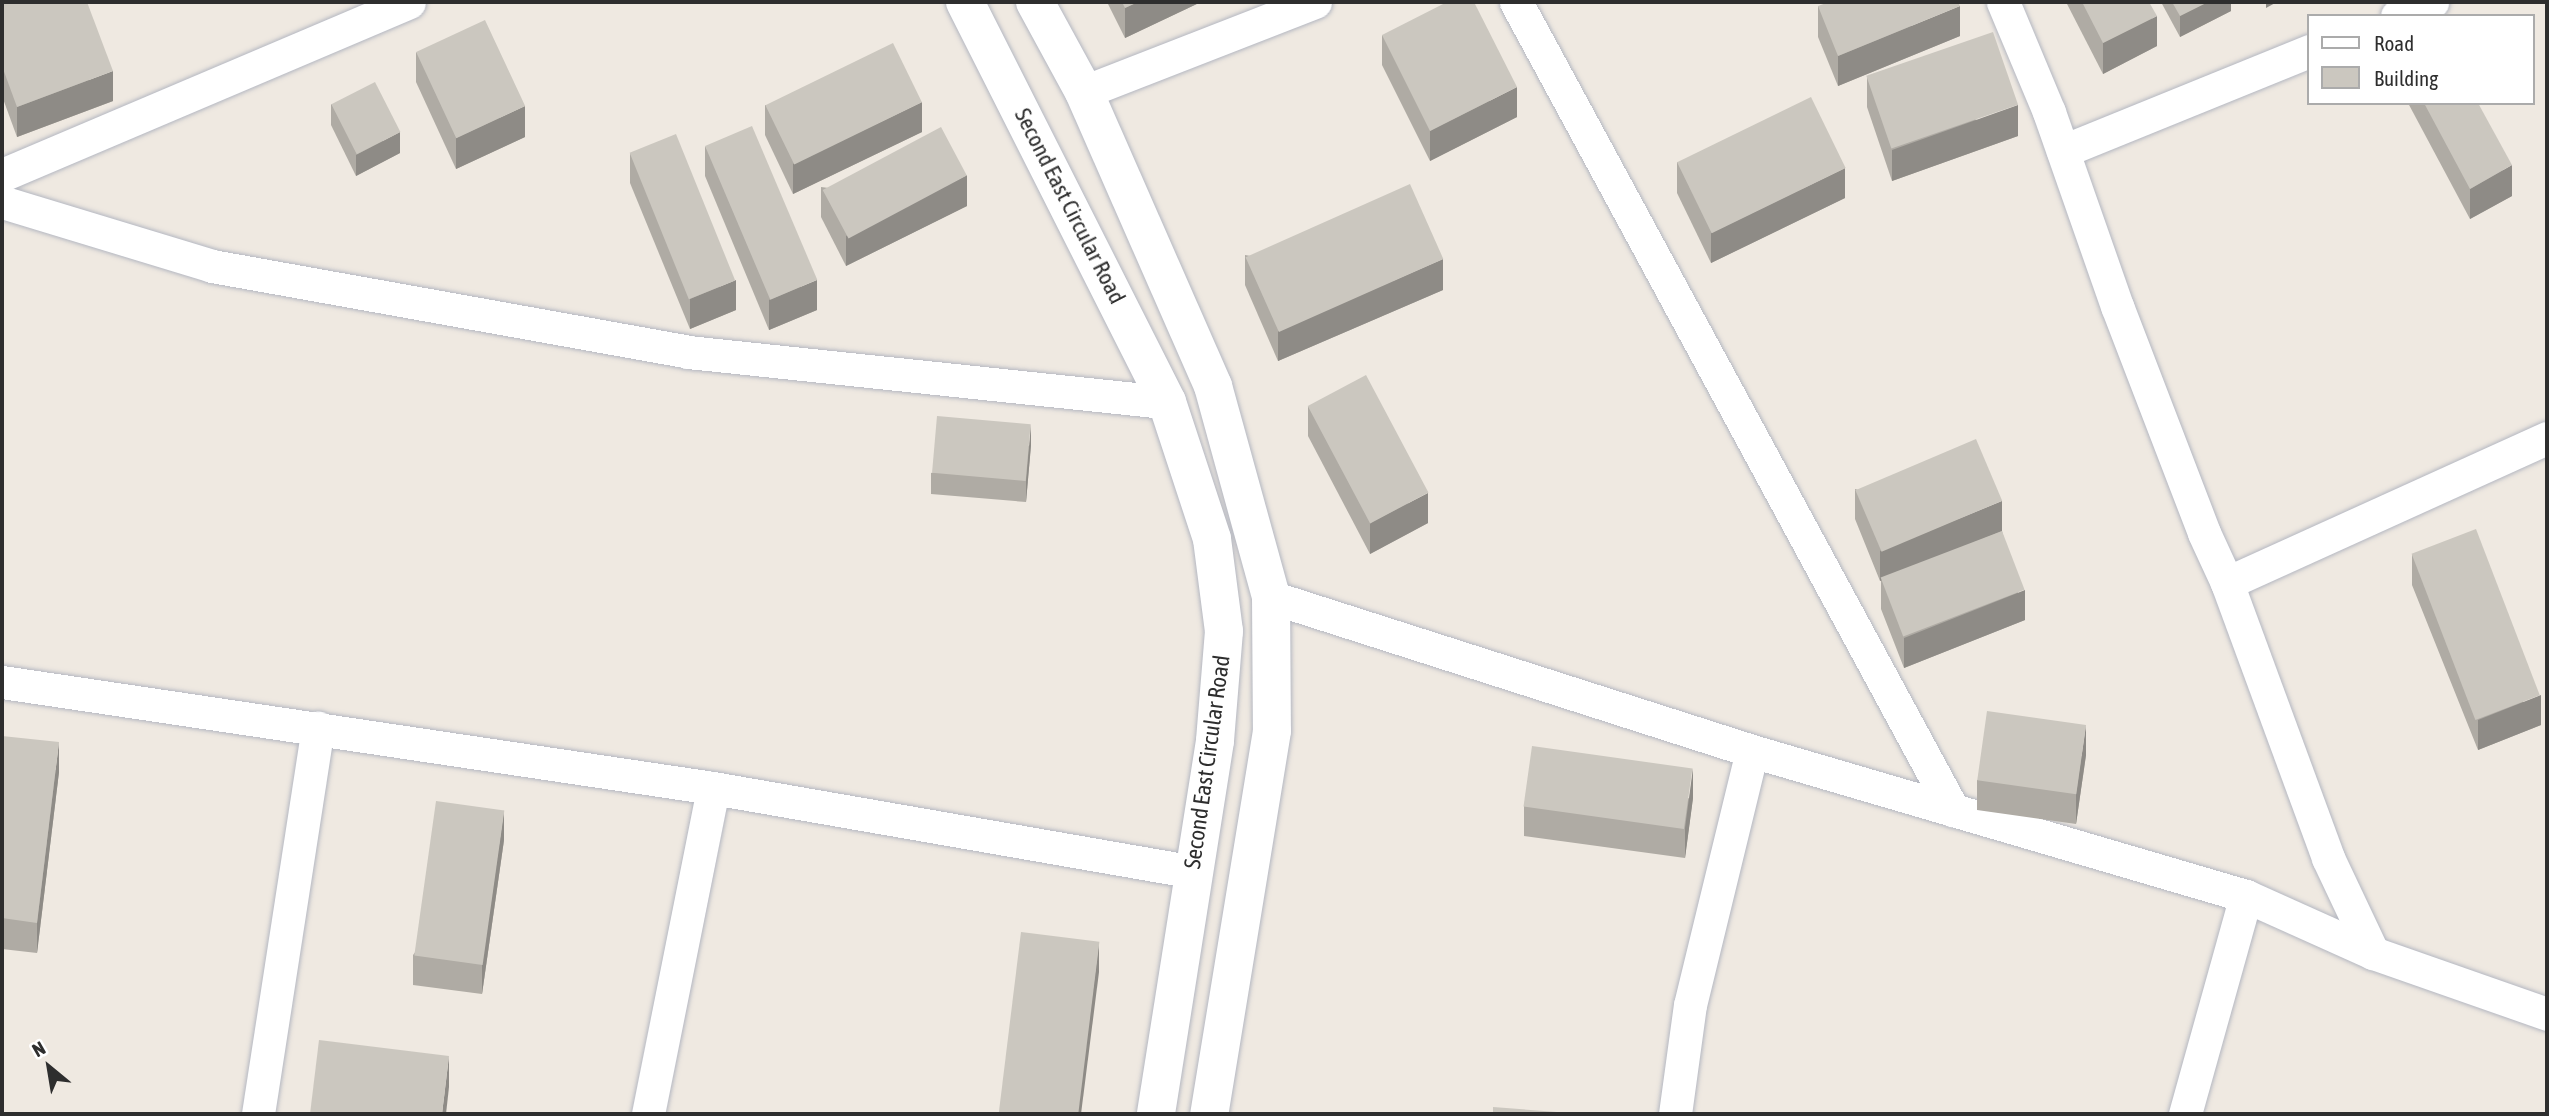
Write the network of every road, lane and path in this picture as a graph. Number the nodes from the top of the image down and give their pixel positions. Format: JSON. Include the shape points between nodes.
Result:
{"nodes":[{"id":1,"x":409,"y":2,"type":"edge"},
{"id":2,"x":965,"y":2,"type":"edge"},
{"id":3,"x":1035,"y":2,"type":"edge"},
{"id":4,"x":1315,"y":2,"type":"edge"},
{"id":5,"x":1516,"y":2,"type":"edge"},
{"id":6,"x":2003,"y":2,"type":"edge"},
{"id":7,"x":2432,"y":2,"type":"edge"},
{"id":8,"x":2402,"y":14,"type":"edge"},
{"id":9,"x":2308,"y":51,"type":"edge"},
{"id":10,"x":1084,"y":92,"type":"junction"},
{"id":11,"x":2063,"y":151,"type":"junction"},
{"id":12,"x":2,"y":175,"type":"edge"},
{"id":13,"x":2,"y":202,"type":"edge"},
{"id":14,"x":1167,"y":402,"type":"junction"},
{"id":15,"x":2547,"y":438,"type":"edge"},
{"id":16,"x":2227,"y":583,"type":"junction"},
{"id":17,"x":1271,"y":597,"type":"junction"},
{"id":18,"x":2,"y":682,"type":"edge"},
{"id":19,"x":318,"y":728,"type":"junction"},
{"id":20,"x":1752,"y":751,"type":"junction"},
{"id":21,"x":713,"y":788,"type":"junction"},
{"id":22,"x":1953,"y":810,"type":"junction"},
{"id":23,"x":1193,"y":872,"type":"junction"},
{"id":24,"x":2246,"y":896,"type":"junction"},
{"id":25,"x":2373,"y":953,"type":"junction"},
{"id":26,"x":2547,"y":1014,"type":"edge"},
{"id":27,"x":258,"y":1114,"type":"edge"},
{"id":28,"x":648,"y":1114,"type":"edge"},
{"id":29,"x":1156,"y":1114,"type":"edge"},
{"id":30,"x":1209,"y":1114,"type":"edge"},
{"id":31,"x":1675,"y":1114,"type":"edge"},
{"id":32,"x":2185,"y":1114,"type":"edge"}],
"edges":[{"from":1,"to":12,"type":"street"},
{"from":2,"to":14,"type":"main road","name":"Second East Circular Road"},
{"from":3,"to":10,"type":"main road"},
{"from":4,"to":10,"type":"street"},
{"from":5,"to":22,"type":"street"},
{"from":6,"to":11,"type":"street"},
{"from":7,"to":8,"type":"street"},
{"from":9,"to":11,"type":"street"},
{"from":10,"to":17,"type":"main road","via":[[1213,386]]},
{"from":11,"to":16,"type":"street","via":[[2122,319]]},
{"from":13,"to":14,"type":"street","via":[[212,266],[688,352]]},
{"from":14,"to":23,"type":"main road","name":"Second East Circular Road","via":[[1212,539],[1224,631],[1215,741]]},
{"from":15,"to":16,"type":"street"},
{"from":16,"to":25,"type":"street","via":[[2328,858]]},
{"from":17,"to":20,"type":"street"},
{"from":17,"to":30,"type":"main road","via":[[1272,731]]},
{"from":18,"to":19,"type":"street"},
{"from":19,"to":21,"type":"street"},
{"from":19,"to":27,"type":"street"},
{"from":20,"to":22,"type":"street"},
{"from":20,"to":31,"type":"street","via":[[1690,1005]]},
{"from":21,"to":23,"type":"street"},
{"from":21,"to":28,"type":"street"},
{"from":22,"to":24,"type":"street"},
{"from":23,"to":29,"type":"main road","name":"Second East Circular Road"},
{"from":24,"to":25,"type":"street"},
{"from":24,"to":32,"type":"street"},
{"from":25,"to":26,"type":"street"}]}
